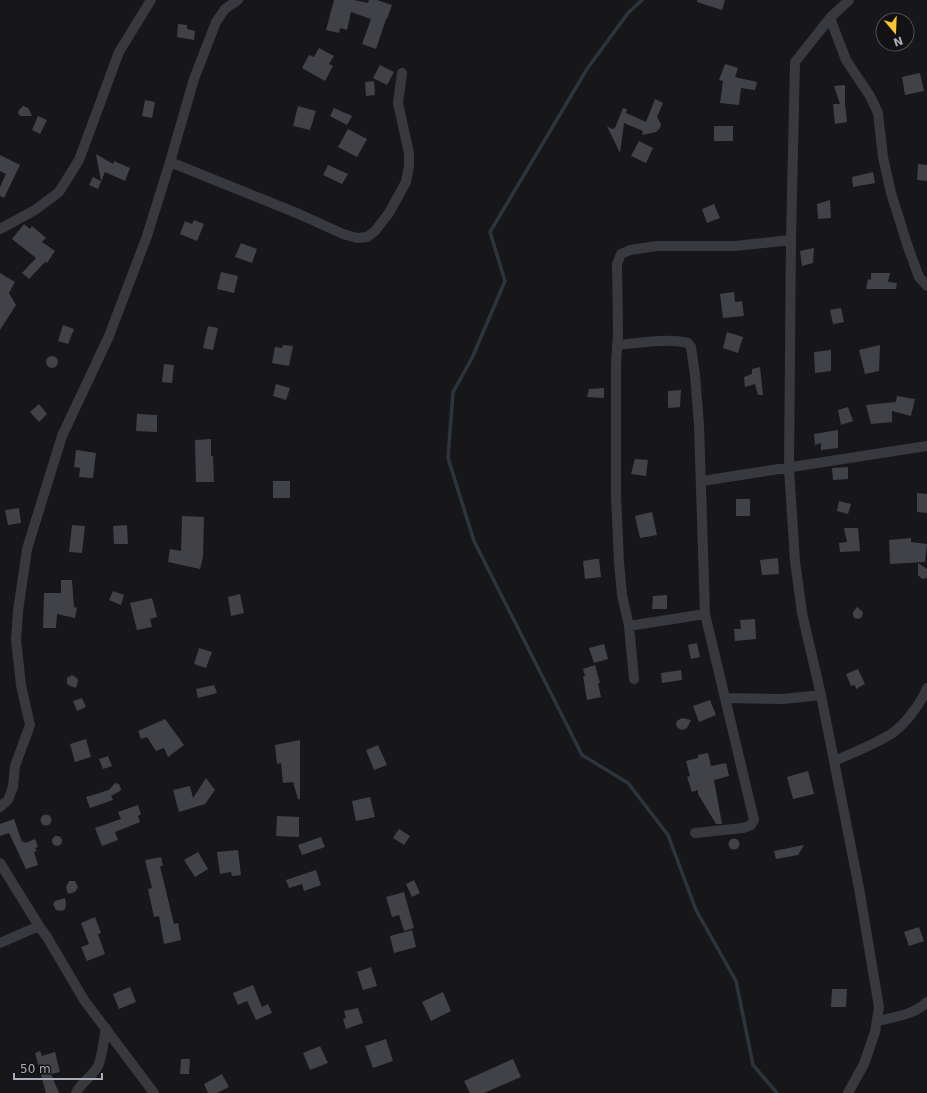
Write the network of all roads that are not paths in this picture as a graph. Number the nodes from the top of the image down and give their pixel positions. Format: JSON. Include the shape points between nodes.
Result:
{"nodes":[{"id":1,"x":151,"y":0,"type":"edge"},
{"id":2,"x":238,"y":0,"type":"edge"},
{"id":3,"x":849,"y":0,"type":"edge"},
{"id":4,"x":830,"y":18,"type":"junction"},
{"id":5,"x":402,"y":73,"type":"dead end"},
{"id":6,"x":170,"y":162,"type":"junction"},
{"id":7,"x":0,"y":230,"type":"edge"},
{"id":8,"x":791,"y":240,"type":"junction"},
{"id":9,"x":927,"y":286,"type":"edge"},
{"id":10,"x":617,"y":345,"type":"junction"},
{"id":11,"x":927,"y":446,"type":"edge"},
{"id":12,"x":789,"y":468,"type":"junction"},
{"id":13,"x":702,"y":481,"type":"junction"},
{"id":14,"x":705,"y":614,"type":"junction"},
{"id":15,"x":629,"y":626,"type":"junction"},
{"id":16,"x":634,"y":679,"type":"dead end"},
{"id":17,"x":927,"y":688,"type":"edge"},
{"id":18,"x":821,"y":695,"type":"junction"},
{"id":19,"x":725,"y":698,"type":"junction"},
{"id":20,"x":834,"y":761,"type":"junction"},
{"id":21,"x":0,"y":807,"type":"edge"},
{"id":22,"x":695,"y":834,"type":"dead end"},
{"id":23,"x":0,"y":863,"type":"edge"},
{"id":24,"x":39,"y":926,"type":"junction"},
{"id":25,"x":0,"y":943,"type":"edge"},
{"id":26,"x":927,"y":1002,"type":"edge"},
{"id":27,"x":877,"y":1022,"type":"junction"},
{"id":28,"x":106,"y":1028,"type":"junction"},
{"id":29,"x":76,"y":1093,"type":"edge"},
{"id":30,"x":154,"y":1093,"type":"edge"},
{"id":31,"x":848,"y":1093,"type":"edge"}],
"edges":[{"from":1,"to":7,"type":"street","via":[[119,52],[79,160],[59,192],[35,210]]},
{"from":2,"to":6,"type":"street","via":[[225,9],[216,22],[194,79]]},
{"from":3,"to":4,"type":"street"},
{"from":4,"to":8,"type":"street","via":[[795,62]]},
{"from":4,"to":9,"type":"street","via":[[846,60],[878,113],[882,157],[891,192],[919,277]]},
{"from":5,"to":6,"type":"street","via":[[398,103],[409,153],[406,182],[389,213],[376,231],[367,237],[357,238],[343,234]]},
{"from":6,"to":21,"type":"street","via":[[147,236],[109,336],[62,436],[27,550],[16,640],[21,685],[30,726],[15,766],[13,787],[8,800]]},
{"from":8,"to":10,"type":"street","via":[[735,246],[657,246],[621,254],[617,264]]},
{"from":8,"to":12,"type":"street"},
{"from":10,"to":13,"type":"street","via":[[682,341],[691,347]]},
{"from":10,"to":15,"type":"street","via":[[616,496],[622,595]]},
{"from":11,"to":12,"type":"street"},
{"from":12,"to":13,"type":"street"},
{"from":12,"to":18,"type":"street","via":[[795,561],[802,613]]},
{"from":13,"to":14,"type":"street"},
{"from":14,"to":15,"type":"street"},
{"from":14,"to":19,"type":"street"},
{"from":15,"to":16,"type":"street"},
{"from":17,"to":20,"type":"street","via":[[923,698],[892,734]]},
{"from":18,"to":19,"type":"street","via":[[783,699]]},
{"from":18,"to":20,"type":"street"},
{"from":19,"to":22,"type":"street","via":[[754,820],[743,828]]},
{"from":20,"to":27,"type":"street","via":[[879,1007]]},
{"from":23,"to":24,"type":"street"},
{"from":24,"to":25,"type":"street"},
{"from":24,"to":28,"type":"street","via":[[84,1000]]},
{"from":26,"to":27,"type":"street","via":[[920,1009]]},
{"from":27,"to":31,"type":"street","via":[[864,1064]]},
{"from":28,"to":29,"type":"street","via":[[99,1065]]},
{"from":28,"to":30,"type":"street"}]}
